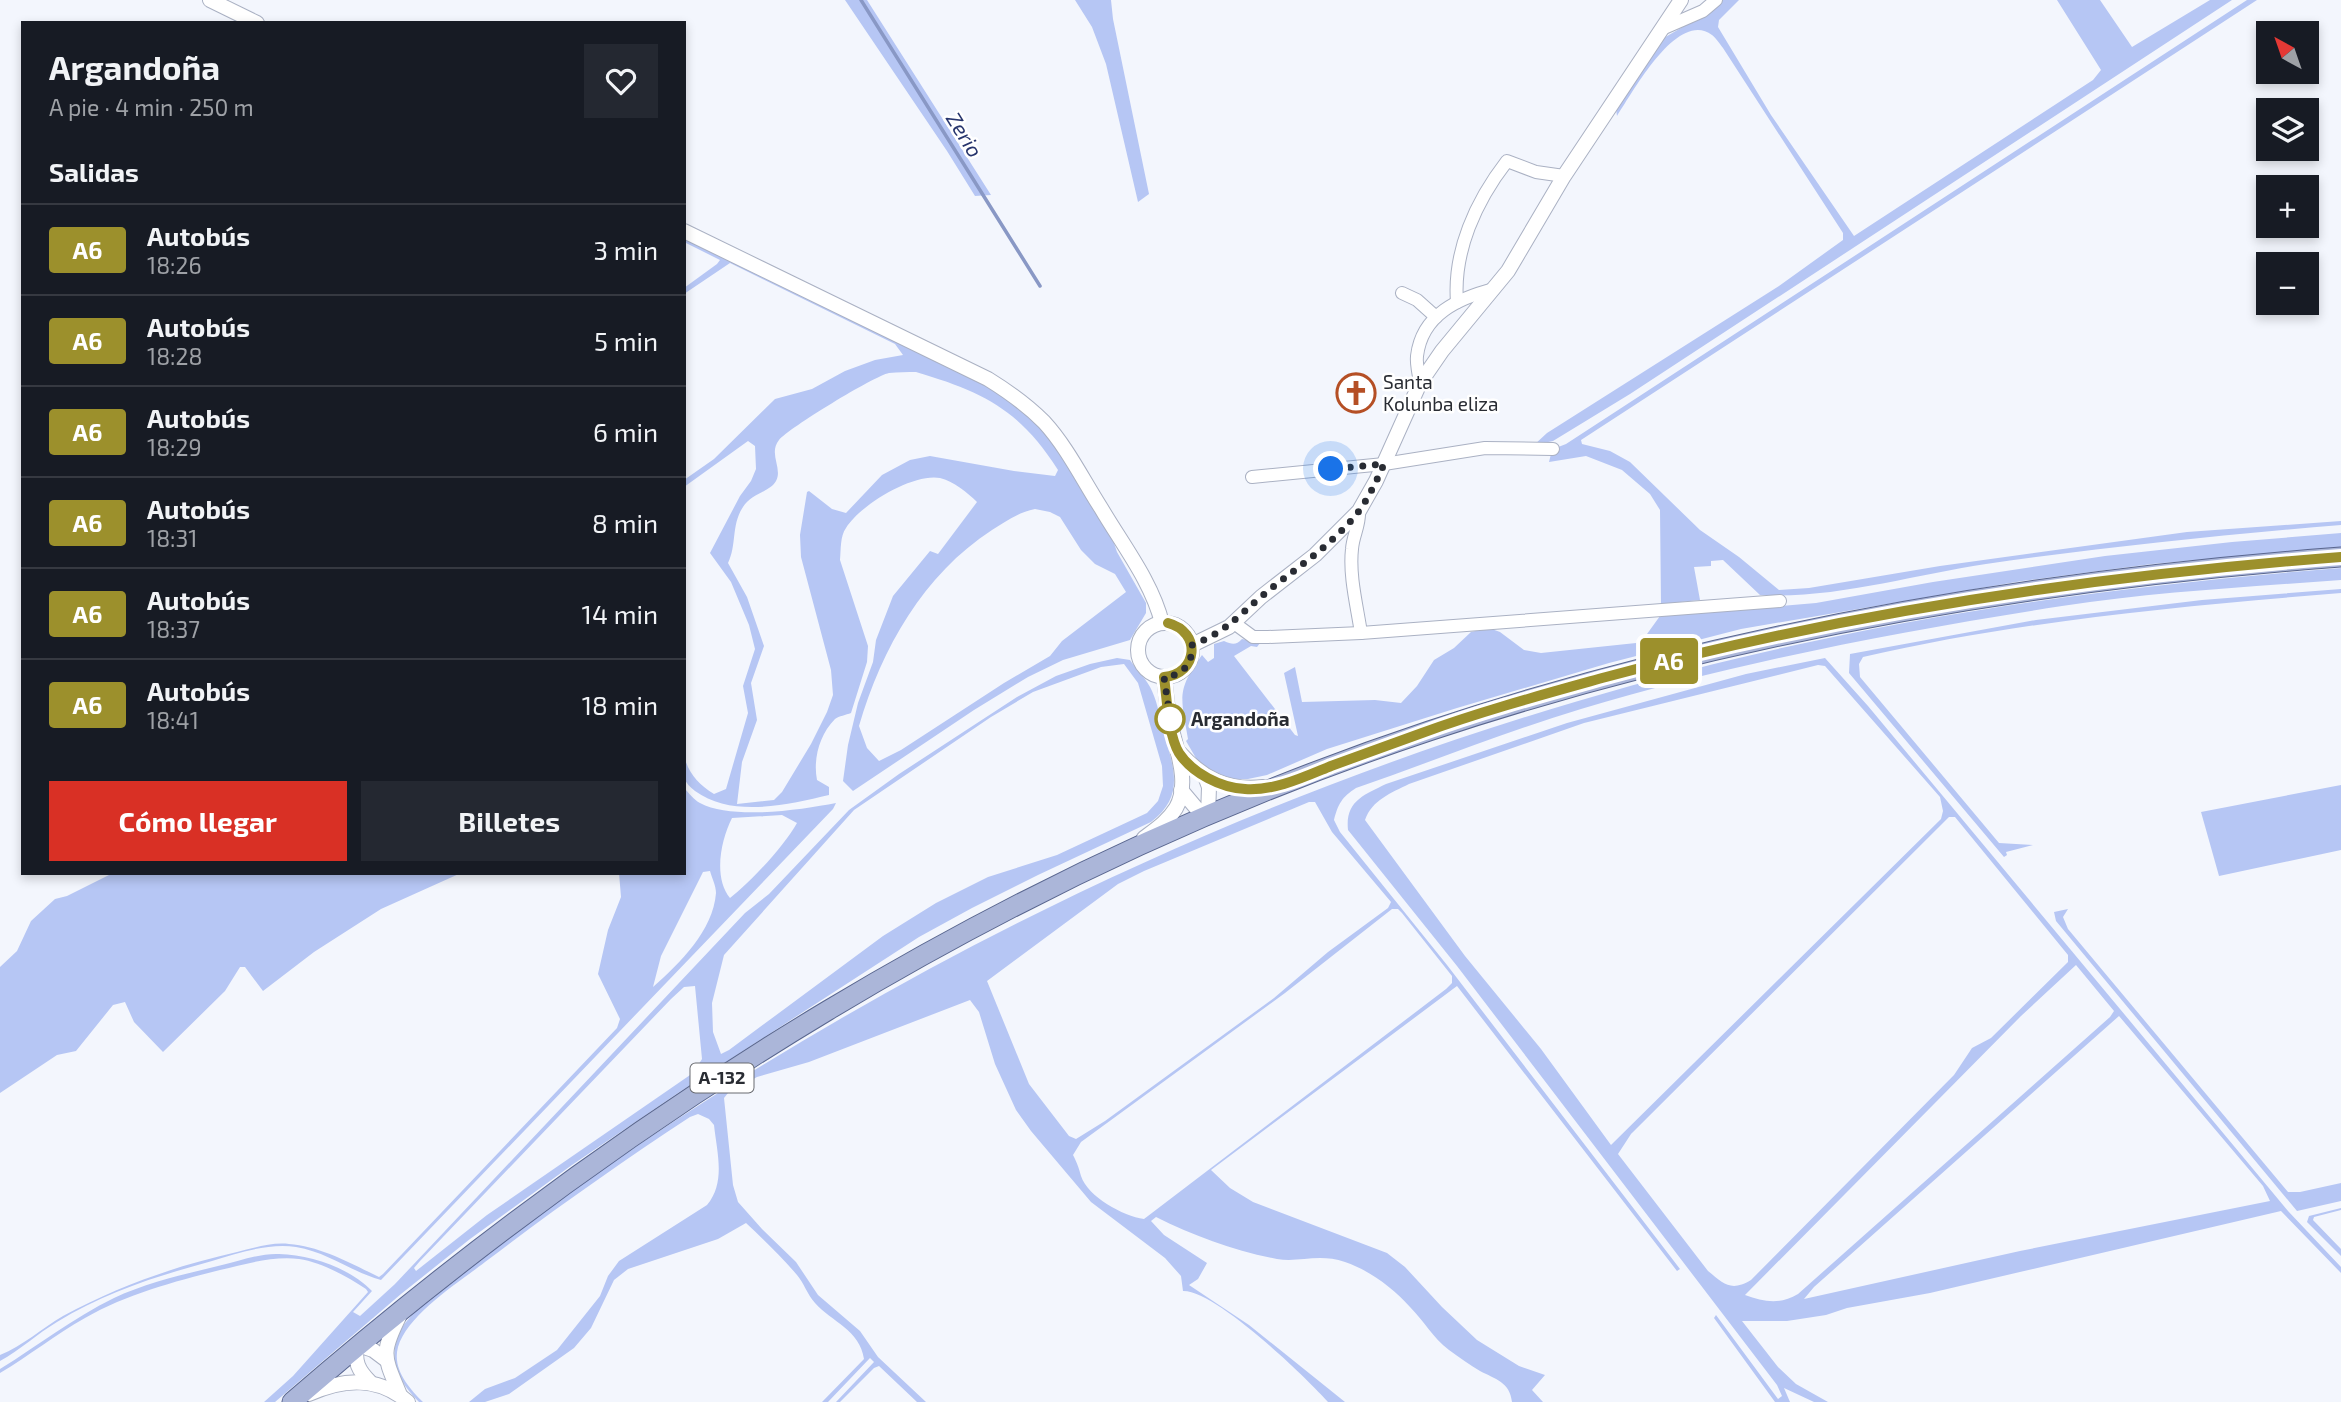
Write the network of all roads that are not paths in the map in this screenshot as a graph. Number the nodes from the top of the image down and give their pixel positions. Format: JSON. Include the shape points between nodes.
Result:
{"nodes":[{"id":1,"x":210,"y":0,"type":"edge"},
{"id":2,"x":1681,"y":0,"type":"edge"},
{"id":3,"x":1716,"y":0,"type":"edge"},
{"id":4,"x":253,"y":21,"type":"edge"},
{"id":5,"x":1664,"y":28,"type":"junction"},
{"id":6,"x":1564,"y":176,"type":"junction"},
{"id":7,"x":686,"y":232,"type":"edge"},
{"id":8,"x":1494,"y":289,"type":"junction"},
{"id":9,"x":1402,"y":293,"type":"dead end"},
{"id":10,"x":1457,"y":302,"type":"junction"},
{"id":11,"x":1436,"y":317,"type":"junction"},
{"id":12,"x":1420,"y":383,"type":"junction"},
{"id":13,"x":1553,"y":449,"type":"dead end"},
{"id":14,"x":1384,"y":464,"type":"junction"},
{"id":15,"x":1252,"y":477,"type":"dead end"},
{"id":16,"x":1359,"y":511,"type":"junction"},
{"id":17,"x":2341,"y":557,"type":"edge"},
{"id":18,"x":1780,"y":601,"type":"dead end"},
{"id":19,"x":1162,"y":623,"type":"junction"},
{"id":20,"x":1234,"y":623,"type":"junction"},
{"id":21,"x":1361,"y":633,"type":"junction"},
{"id":22,"x":1192,"y":645,"type":"junction"},
{"id":23,"x":1164,"y":677,"type":"junction"},
{"id":24,"x":1179,"y":752,"type":"junction"},
{"id":25,"x":1205,"y":776,"type":"junction"},
{"id":26,"x":1283,"y":785,"type":"junction"},
{"id":27,"x":1181,"y":790,"type":"junction"},
{"id":28,"x":1208,"y":816,"type":"junction"},
{"id":29,"x":1114,"y":858,"type":"junction"},
{"id":30,"x":406,"y":1305,"type":"junction"},
{"id":31,"x":358,"y":1345,"type":"junction"},
{"id":32,"x":385,"y":1359,"type":"junction"},
{"id":33,"x":370,"y":1382,"type":"junction"},
{"id":34,"x":404,"y":1398,"type":"edge"},
{"id":35,"x":292,"y":1402,"type":"edge"}],
"edges":[{"from":1,"to":4,"type":"street"},
{"from":2,"to":5,"type":"street"},
{"from":3,"to":5,"type":"street","via":[[1703,12]]},
{"from":5,"to":6,"type":"street"},
{"from":6,"to":8,"type":"street"},
{"from":6,"to":10,"type":"street","via":[[1507,161],[1480,200],[1463,243],[1455,282]]},
{"from":7,"to":19,"type":"street","via":[[1010,392],[1046,425],[1070,457],[1136,566]]},
{"from":8,"to":10,"type":"street"},
{"from":8,"to":12,"type":"street"},
{"from":9,"to":11,"type":"street"},
{"from":10,"to":11,"type":"street"},
{"from":11,"to":12,"type":"street","via":[[1428,323],[1417,356]]},
{"from":12,"to":14,"type":"street"},
{"from":13,"to":14,"type":"street","via":[[1485,448]]},
{"from":14,"to":15,"type":"street"},
{"from":14,"to":16,"type":"street"},
{"from":16,"to":20,"type":"street"},
{"from":16,"to":21,"type":"street","via":[[1352,570]]},
{"from":17,"to":26,"type":"main road","number":"A-132","via":[[2020,592],[1784,634],[1521,702]]},
{"from":18,"to":21,"type":"street"},
{"from":19,"to":22,"type":"street","via":[[1181,628]]},
{"from":19,"to":23,"type":"street","via":[[1145,632],[1138,649],[1142,666]]},
{"from":20,"to":21,"type":"street","via":[[1252,636]]},
{"from":20,"to":22,"type":"street"},
{"from":22,"to":23,"type":"street","via":[[1188,665]]},
{"from":23,"to":24,"type":"street"},
{"from":24,"to":25,"type":"street"},
{"from":24,"to":27,"type":"street"},
{"from":25,"to":26,"type":"street","via":[[1246,789]]},
{"from":25,"to":28,"type":"street"},
{"from":26,"to":28,"type":"main road","number":"A-132"},
{"from":27,"to":28,"type":"street"},
{"from":27,"to":29,"type":"street","via":[[1177,806],[1164,823]]},
{"from":28,"to":29,"type":"main road","number":"A-132"},
{"from":29,"to":30,"type":"main road","number":"A-132","via":[[972,928],[749,1061],[526,1212]]},
{"from":30,"to":31,"type":"main road","number":"A-132"},
{"from":30,"to":32,"type":"street","via":[[392,1331]]},
{"from":31,"to":32,"type":"street"},
{"from":31,"to":33,"type":"street","via":[[357,1365]]},
{"from":31,"to":35,"type":"main road","number":"A-132"},
{"from":32,"to":34,"type":"street"},
{"from":33,"to":34,"type":"street"},
{"from":33,"to":35,"type":"street","via":[[325,1386]]}]}
